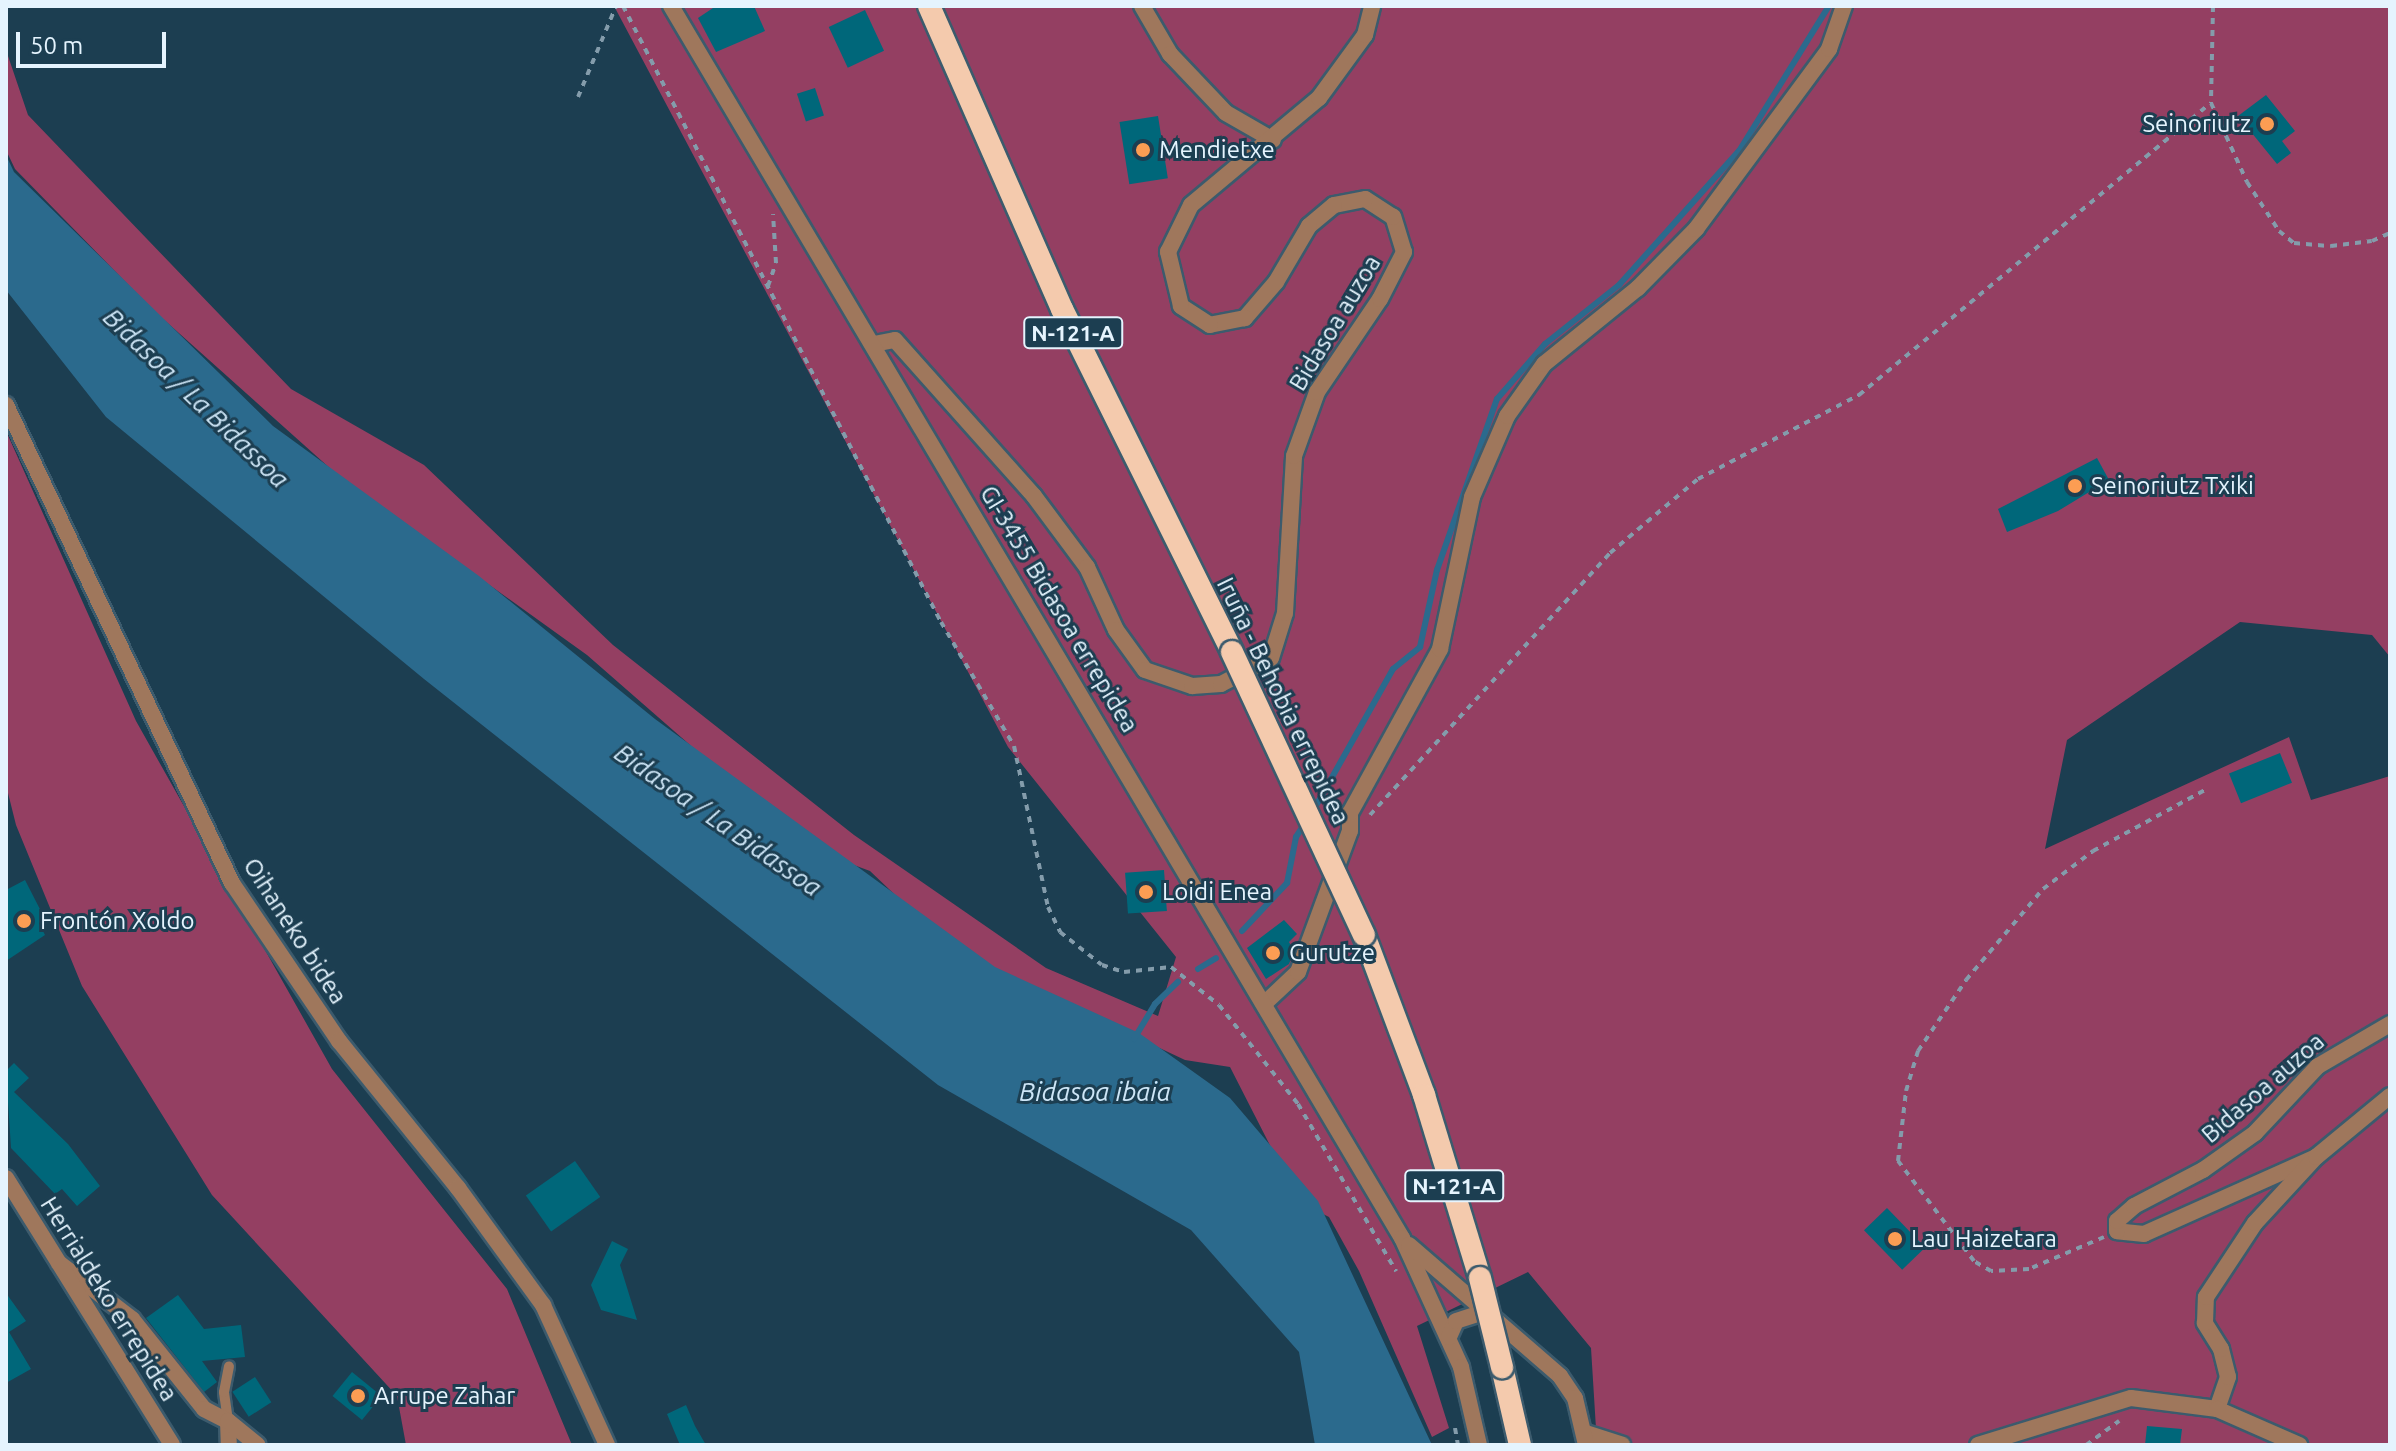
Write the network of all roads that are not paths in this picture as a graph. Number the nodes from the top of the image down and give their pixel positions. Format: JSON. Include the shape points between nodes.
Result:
{"nodes":[{"id":1,"x":671,"y":6,"type":"edge"},
{"id":2,"x":929,"y":6,"type":"edge"},
{"id":3,"x":1142,"y":6,"type":"edge"},
{"id":4,"x":1372,"y":6,"type":"edge"},
{"id":5,"x":1844,"y":6,"type":"edge"},
{"id":6,"x":1273,"y":140,"type":"junction"},
{"id":7,"x":874,"y":344,"type":"junction"},
{"id":8,"x":6,"y":405,"type":"edge"},
{"id":9,"x":1265,"y":1003,"type":"junction"},
{"id":10,"x":2390,"y":1024,"type":"edge"},
{"id":11,"x":2390,"y":1096,"type":"edge"},
{"id":12,"x":2316,"y":1157,"type":"junction"},
{"id":13,"x":6,"y":1178,"type":"edge"},
{"id":14,"x":1402,"y":1238,"type":"junction"},
{"id":15,"x":59,"y":1262,"type":"junction"},
{"id":16,"x":1486,"y":1311,"type":"junction"},
{"id":17,"x":1449,"y":1337,"type":"junction"},
{"id":18,"x":229,"y":1366,"type":"dead end"},
{"id":19,"x":2217,"y":1409,"type":"junction"},
{"id":20,"x":228,"y":1421,"type":"junction"},
{"id":21,"x":1586,"y":1439,"type":"edge"},
{"id":22,"x":172,"y":1445,"type":"edge"},
{"id":23,"x":229,"y":1445,"type":"edge"},
{"id":24,"x":258,"y":1445,"type":"edge"},
{"id":25,"x":607,"y":1445,"type":"edge"},
{"id":26,"x":1479,"y":1445,"type":"edge"},
{"id":27,"x":1520,"y":1445,"type":"edge"},
{"id":28,"x":1622,"y":1445,"type":"edge"},
{"id":29,"x":1978,"y":1445,"type":"edge"},
{"id":30,"x":2299,"y":1445,"type":"edge"}],
"edges":[{"from":1,"to":7,"type":"street","name":"GI-3455 Bidasoa errepidea"},
{"from":2,"to":27,"type":"highway","name":"Iruña - Behobia errepidea","number":"N-121-A","bridge":true,"via":[[1068,322],[1232,652],[1364,935],[1424,1095],[1480,1278]]},
{"from":3,"to":6,"type":"street","via":[[1170,54],[1226,113]]},
{"from":4,"to":6,"type":"street","name":"Bidasoa auzoa","via":[[1365,35],[1319,98]]},
{"from":5,"to":9,"type":"street","via":[[1829,49],[1696,229],[1638,288],[1544,364],[1507,416],[1472,497],[1440,649],[1380,750],[1350,813],[1350,831],[1298,972]]},
{"from":6,"to":7,"type":"street","name":"Bidasoa auzoa","via":[[1220,176],[1191,205],[1168,252],[1181,306],[1210,325],[1245,318],[1276,282],[1309,226],[1334,205],[1365,199],[1393,217],[1404,252],[1380,299],[1317,392],[1294,456],[1285,613],[1271,658],[1221,684],[1192,686],[1145,670],[1116,630],[1087,567],[1034,496],[895,340]]},
{"from":7,"to":9,"type":"street","name":"GI-3455 Bidasoa errepidea"},
{"from":8,"to":25,"type":"street","name":"Oihaneko bidea","via":[[232,883],[339,1041],[458,1188],[543,1305]]},
{"from":9,"to":14,"type":"street","name":"GI-3455 Bidasoa errepidea"},
{"from":10,"to":12,"type":"street","name":"Bidasoa auzoa","via":[[2318,1066],[2255,1133],[2203,1170],[2134,1206],[2117,1221],[2117,1231],[2144,1234]]},
{"from":11,"to":12,"type":"street"},
{"from":12,"to":19,"type":"street","via":[[2255,1223],[2206,1297],[2205,1323],[2221,1349],[2228,1377]]},
{"from":13,"to":15,"type":"street","name":"Herrialdeko errepidea"},
{"from":14,"to":16,"type":"street"},
{"from":14,"to":17,"type":"street"},
{"from":15,"to":20,"type":"street","via":[[132,1319],[204,1409]]},
{"from":15,"to":22,"type":"street","name":"Herrialdeko errepidea"},
{"from":16,"to":17,"type":"street","via":[[1456,1321]]},
{"from":16,"to":21,"type":"street","via":[[1560,1376],[1575,1398]]},
{"from":17,"to":26,"type":"street"},
{"from":18,"to":20,"type":"lane","via":[[224,1392]]},
{"from":19,"to":29,"type":"street","via":[[2131,1398]]},
{"from":19,"to":30,"type":"street"},
{"from":20,"to":23,"type":"street"},
{"from":20,"to":24,"type":"street"},
{"from":21,"to":28,"type":"street"}]}
